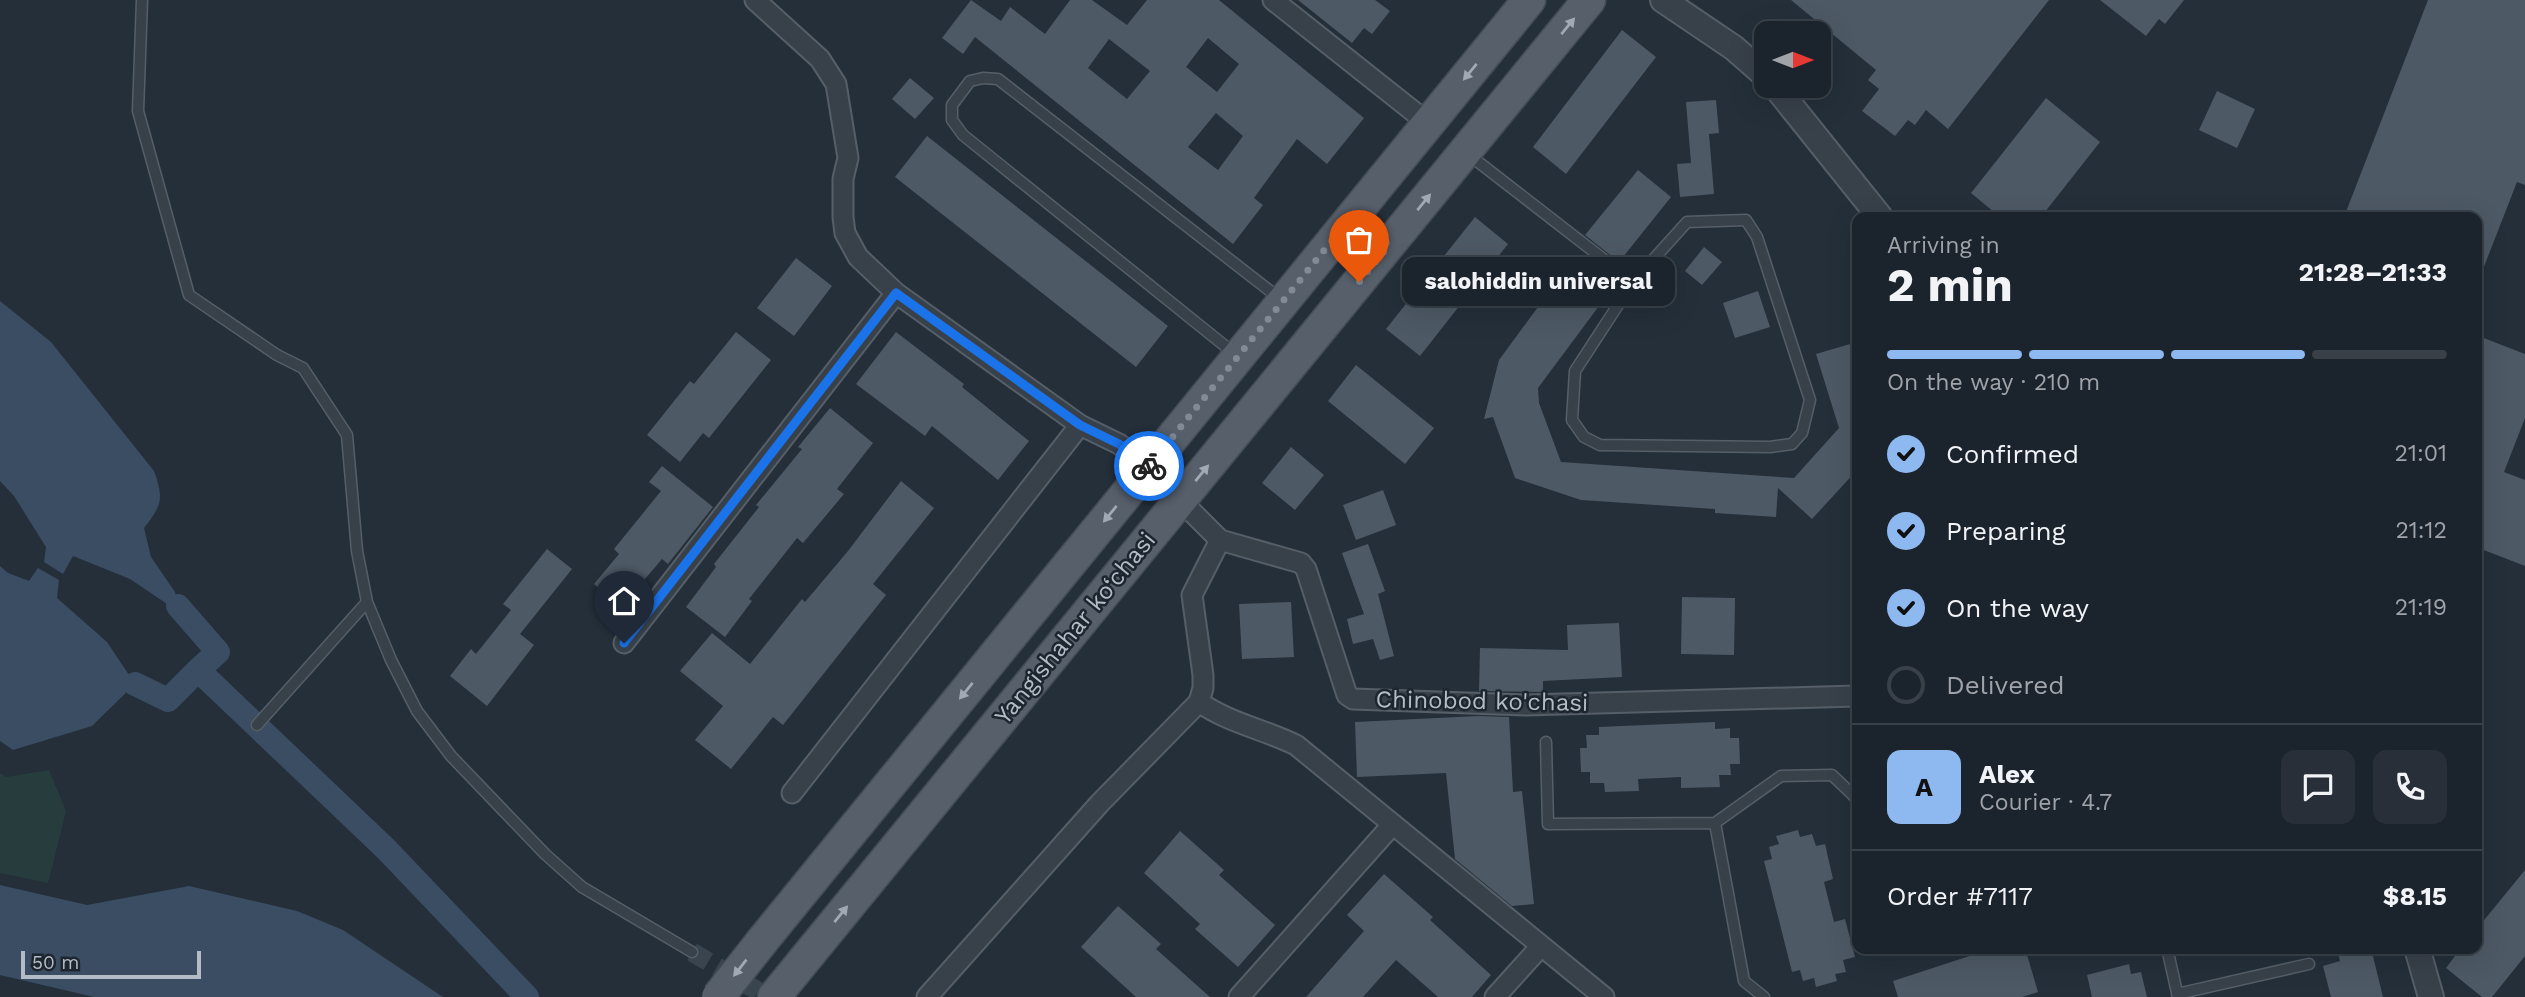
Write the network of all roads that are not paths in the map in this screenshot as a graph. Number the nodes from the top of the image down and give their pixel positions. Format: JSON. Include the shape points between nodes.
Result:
{"nodes":[{"id":1,"x":142,"y":0,"type":"edge"},
{"id":2,"x":755,"y":0,"type":"edge"},
{"id":3,"x":1273,"y":0,"type":"edge"},
{"id":4,"x":1528,"y":0,"type":"edge"},
{"id":5,"x":1589,"y":0,"type":"edge"},
{"id":6,"x":1662,"y":0,"type":"edge"},
{"id":7,"x":1499,"y":36,"type":"junction"},
{"id":8,"x":1536,"y":65,"type":"junction"},
{"id":9,"x":1754,"y":66,"type":"edge"},
{"id":10,"x":1785,"y":98,"type":"edge"},
{"id":11,"x":1428,"y":123,"type":"junction"},
{"id":12,"x":1465,"y":151,"type":"junction"},
{"id":13,"x":1876,"y":212,"type":"edge"},
{"id":14,"x":1352,"y":216,"type":"junction"},
{"id":15,"x":1389,"y":245,"type":"junction"},
{"id":16,"x":1633,"y":282,"type":"junction"},
{"id":17,"x":896,"y":293,"type":"junction"},
{"id":18,"x":1283,"y":302,"type":"junction"},
{"id":19,"x":1238,"y":356,"type":"junction"},
{"id":20,"x":1080,"y":425,"type":"junction"},
{"id":21,"x":1148,"y":467,"type":"junction"},
{"id":22,"x":1180,"y":500,"type":"junction"},
{"id":23,"x":1220,"y":540,"type":"junction"},
{"id":24,"x":367,"y":602,"type":"junction"},
{"id":25,"x":624,"y":643,"type":"dead end"},
{"id":26,"x":1852,"y":696,"type":"edge"},
{"id":27,"x":1199,"y":702,"type":"junction"},
{"id":28,"x":257,"y":725,"type":"dead end"},
{"id":29,"x":1546,"y":742,"type":"dead end"},
{"id":30,"x":792,"y":793,"type":"dead end"},
{"id":31,"x":1852,"y":794,"type":"edge"},
{"id":32,"x":1715,"y":823,"type":"junction"},
{"id":33,"x":1393,"y":824,"type":"junction"},
{"id":34,"x":1541,"y":946,"type":"junction"},
{"id":35,"x":692,"y":952,"type":"tunnel mouth"},
{"id":36,"x":2168,"y":954,"type":"edge"},
{"id":37,"x":2419,"y":954,"type":"edge"},
{"id":38,"x":2309,"y":964,"type":"dead end"},
{"id":39,"x":2177,"y":996,"type":"edge"},
{"id":40,"x":718,"y":997,"type":"edge"},
{"id":41,"x":774,"y":997,"type":"edge"},
{"id":42,"x":927,"y":997,"type":"edge"},
{"id":43,"x":1239,"y":997,"type":"edge"},
{"id":44,"x":1494,"y":997,"type":"edge"},
{"id":45,"x":1604,"y":997,"type":"edge"},
{"id":46,"x":1765,"y":997,"type":"edge"},
{"id":47,"x":2431,"y":997,"type":"edge"}],
"edges":[{"from":1,"to":24,"type":"lane","via":[[138,111],[189,295],[303,368],[347,435],[357,551]]},
{"from":2,"to":17,"type":"street","via":[[820,59],[836,84],[848,159],[843,179],[845,233],[858,257]]},
{"from":3,"to":11,"type":"street"},
{"from":4,"to":7,"type":"main road","name":"Yangishahar ko‘chasi"},
{"from":8,"to":5,"type":"main road","name":"Yangishahar ko‘chasi","one_way":true},
{"from":6,"to":9,"type":"street"},
{"from":7,"to":8,"type":"main road"},
{"from":7,"to":11,"type":"main road","name":"Yangishahar ko‘chasi","one_way":true},
{"from":8,"to":12,"type":"main road","name":"Yangishahar ko‘chasi"},
{"from":10,"to":13,"type":"street"},
{"from":11,"to":14,"type":"main road","name":"Yangishahar ko‘chasi"},
{"from":15,"to":12,"type":"main road","name":"Yangishahar ko‘chasi","one_way":true},
{"from":12,"to":16,"type":"lane"},
{"from":14,"to":15,"type":"main road"},
{"from":14,"to":18,"type":"main road","name":"Yangishahar ko‘chasi"},
{"from":22,"to":15,"type":"main road","name":"Yangishahar ko‘chasi","one_way":true},
{"from":16,"to":16,"type":"lane","via":[[1687,222],[1746,220],[1757,237],[1810,400],[1802,433],[1792,444],[1600,445],[1584,437],[1572,420],[1575,371]]},
{"from":17,"to":20,"type":"street"},
{"from":17,"to":25,"type":"street"},
{"from":18,"to":19,"type":"main road","name":"Yangishahar ko‘chasi"},
{"from":18,"to":19,"type":"lane","via":[[998,79],[970,81],[952,105],[952,120],[963,135]]},
{"from":19,"to":21,"type":"main road","name":"Yangishahar ko‘chasi"},
{"from":20,"to":21,"type":"street","via":[[1119,444]]},
{"from":20,"to":30,"type":"street"},
{"from":21,"to":40,"type":"main road","name":"Yangishahar ko‘chasi","one_way":true,"bridge":true},
{"from":22,"to":23,"type":"street","name":"Chinobod ko'chasi"},
{"from":41,"to":22,"type":"main road","name":"Yangishahar ko‘chasi","one_way":true},
{"from":23,"to":26,"type":"street","name":"Chinobod ko'chasi","via":[[1301,563],[1347,695],[1353,699],[1526,705]]},
{"from":23,"to":27,"type":"street","via":[[1192,596],[1203,675]]},
{"from":24,"to":28,"type":"lane"},
{"from":24,"to":35,"type":"lane","via":[[417,712],[451,756],[582,887]]},
{"from":27,"to":33,"type":"street","via":[[1231,722],[1265,730],[1296,745]]},
{"from":27,"to":42,"type":"street","via":[[1100,803]]},
{"from":29,"to":32,"type":"lane","via":[[1548,824]]},
{"from":31,"to":32,"type":"lane","via":[[1832,775],[1781,776]]},
{"from":32,"to":46,"type":"lane","via":[[1744,981]]},
{"from":33,"to":34,"type":"street"},
{"from":33,"to":43,"type":"street"},
{"from":34,"to":44,"type":"street"},
{"from":34,"to":45,"type":"street"},
{"from":36,"to":39,"type":"lane"},
{"from":37,"to":47,"type":"street"},
{"from":38,"to":39,"type":"lane"}]}
